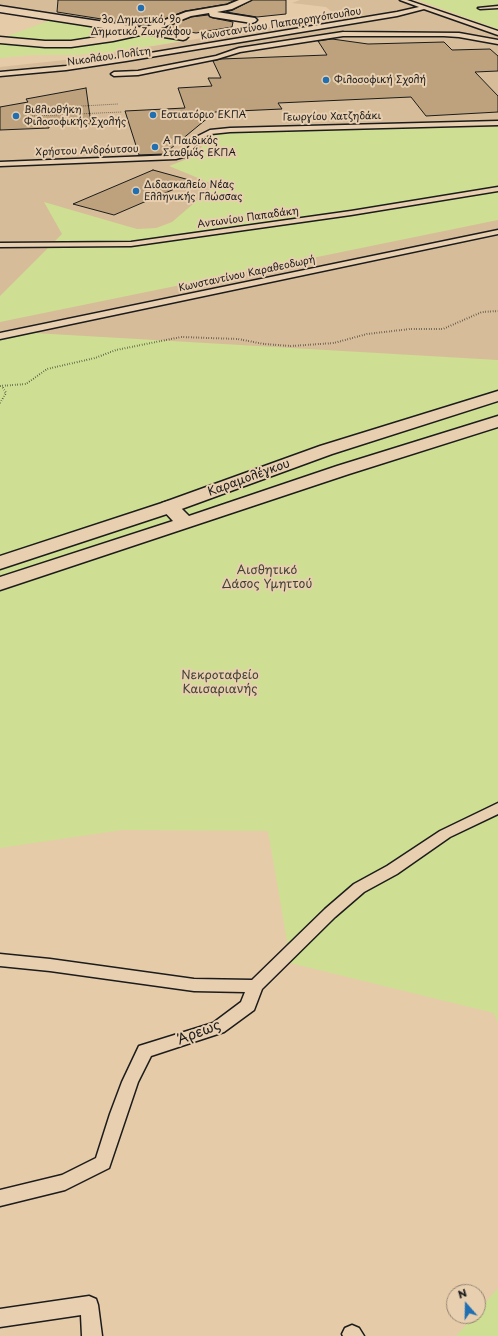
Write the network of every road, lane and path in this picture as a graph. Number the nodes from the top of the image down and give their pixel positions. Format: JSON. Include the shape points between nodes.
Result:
{"nodes":[{"id":1,"x":247,"y":0,"type":"edge"},
{"id":2,"x":402,"y":0,"type":"edge"},
{"id":3,"x":411,"y":3,"type":"junction"},
{"id":4,"x":398,"y":6,"type":"dead end"},
{"id":5,"x":498,"y":7,"type":"edge"},
{"id":6,"x":423,"y":8,"type":"junction"},
{"id":7,"x":480,"y":8,"type":"dead end"},
{"id":8,"x":0,"y":9,"type":"edge"},
{"id":9,"x":200,"y":12,"type":"junction"},
{"id":10,"x":397,"y":14,"type":"junction"},
{"id":11,"x":441,"y":14,"type":"junction"},
{"id":12,"x":53,"y":17,"type":"junction"},
{"id":13,"x":252,"y":20,"type":"dead end"},
{"id":14,"x":33,"y":24,"type":"dead end"},
{"id":15,"x":278,"y":27,"type":"dead end"},
{"id":16,"x":145,"y":31,"type":"junction"},
{"id":17,"x":498,"y":33,"type":"edge"},
{"id":18,"x":183,"y":37,"type":"dead end"},
{"id":19,"x":0,"y":40,"type":"edge"},
{"id":20,"x":209,"y":40,"type":"junction"},
{"id":21,"x":498,"y":42,"type":"edge"},
{"id":22,"x":218,"y":43,"type":"junction"},
{"id":23,"x":70,"y":61,"type":"dead end"},
{"id":24,"x":62,"y":62,"type":"dead end"},
{"id":25,"x":0,"y":68,"type":"edge"},
{"id":26,"x":0,"y":74,"type":"edge"},
{"id":27,"x":114,"y":74,"type":"dead end"},
{"id":28,"x":0,"y":80,"type":"edge"},
{"id":29,"x":118,"y":104,"type":"dead end"},
{"id":30,"x":29,"y":109,"type":"dead end"},
{"id":31,"x":122,"y":112,"type":"dead end"},
{"id":32,"x":32,"y":116,"type":"dead end"},
{"id":33,"x":498,"y":124,"type":"edge"},
{"id":34,"x":176,"y":158,"type":"joint"},
{"id":35,"x":0,"y":164,"type":"edge"},
{"id":36,"x":498,"y":190,"type":"edge"},
{"id":37,"x":498,"y":232,"type":"edge"},
{"id":38,"x":0,"y":245,"type":"edge"},
{"id":39,"x":498,"y":311,"type":"edge"},
{"id":40,"x":0,"y":336,"type":"edge"},
{"id":41,"x":1,"y":386,"type":"edge"},
{"id":42,"x":498,"y":396,"type":"edge"},
{"id":43,"x":0,"y":403,"type":"edge"},
{"id":44,"x":498,"y":421,"type":"edge"},
{"id":45,"x":169,"y":507,"type":"junction"},
{"id":46,"x":186,"y":523,"type":"junction"},
{"id":47,"x":0,"y":563,"type":"edge"},
{"id":48,"x":0,"y":584,"type":"edge"},
{"id":49,"x":498,"y":808,"type":"edge"},
{"id":50,"x":0,"y":960,"type":"edge"},
{"id":51,"x":255,"y":986,"type":"junction"},
{"id":52,"x":0,"y":1198,"type":"edge"},
{"id":53,"x":0,"y":1318,"type":"edge"},
{"id":54,"x":92,"y":1336,"type":"edge"}],
"edges":[{"from":1,"to":9,"type":"street","via":[[229,8]]},
{"from":2,"to":3,"type":"lane"},
{"from":3,"to":4,"type":"lane"},
{"from":3,"to":6,"type":"lane"},
{"from":5,"to":7,"type":"lane"},
{"from":6,"to":10,"type":"lane","name":"Κωνσταντίνου Παπαρρηγόπουλου"},
{"from":6,"to":11,"type":"lane"},
{"from":8,"to":12,"type":"street"},
{"from":9,"to":13,"type":"street"},
{"from":9,"to":16,"type":"street"},
{"from":10,"to":11,"type":"lane"},
{"from":10,"to":22,"type":"lane","name":"Κωνσταντίνου Παπαρρηγόπουλου"},
{"from":11,"to":17,"type":"lane"},
{"from":12,"to":14,"type":"street"},
{"from":12,"to":16,"type":"street"},
{"from":15,"to":20,"type":"lane","name":"Κωνσταντίνου Παπαρρηγόπουλου"},
{"from":16,"to":18,"type":"street"},
{"from":16,"to":19,"type":"street","via":[[70,44]]},
{"from":20,"to":22,"type":"lane"},
{"from":20,"to":23,"type":"lane","name":"Κωνσταντίνου Παπαρρηγόπουλου"},
{"from":21,"to":27,"type":"lane","via":[[444,34],[342,34],[239,50],[138,73]]},
{"from":22,"to":26,"type":"lane","name":"Κωνσταντίνου Παπαρρηγόπουλου","via":[[104,63]]},
{"from":22,"to":28,"type":"lane","name":"Νικολάου Πολίτη","via":[[187,54],[110,68]]},
{"from":24,"to":25,"type":"lane"},
{"from":29,"to":30,"type":"path"},
{"from":31,"to":32,"type":"path"},
{"from":33,"to":34,"type":"lane","name":"Γεωργίου Χατζηδάκι","via":[[210,132],[200,137],[185,154]]},
{"from":34,"to":35,"type":"lane","name":"Χρήστου Ανδρόυτσου"},
{"from":36,"to":38,"type":"lane","name":"Αντωνίου Παπαδάκη","via":[[131,244]]},
{"from":37,"to":40,"type":"lane","name":"Κωνσταντίνου Καραθεοδωρή"},
{"from":39,"to":41,"type":"path","via":[[482,312],[443,328],[367,334],[334,343],[291,346],[238,339],[181,337],[116,350],[47,370],[26,384]]},
{"from":41,"to":43,"type":"path","via":[[6,393]]},
{"from":42,"to":45,"type":"street","name":"Καραμολέγκου","via":[[326,450]]},
{"from":44,"to":46,"type":"street"},
{"from":45,"to":46,"type":"street"},
{"from":45,"to":47,"type":"street","name":"Καραμολέγκου"},
{"from":46,"to":48,"type":"street"},
{"from":49,"to":51,"type":"lane","via":[[445,834],[392,870],[359,888]]},
{"from":50,"to":51,"type":"lane","via":[[194,985]]},
{"from":51,"to":52,"type":"lane","name":"Άρεως","via":[[248,1006],[218,1028],[145,1051],[125,1095],[103,1163],[65,1182]]},
{"from":53,"to":54,"type":"lane","via":[[89,1305]]}]}
